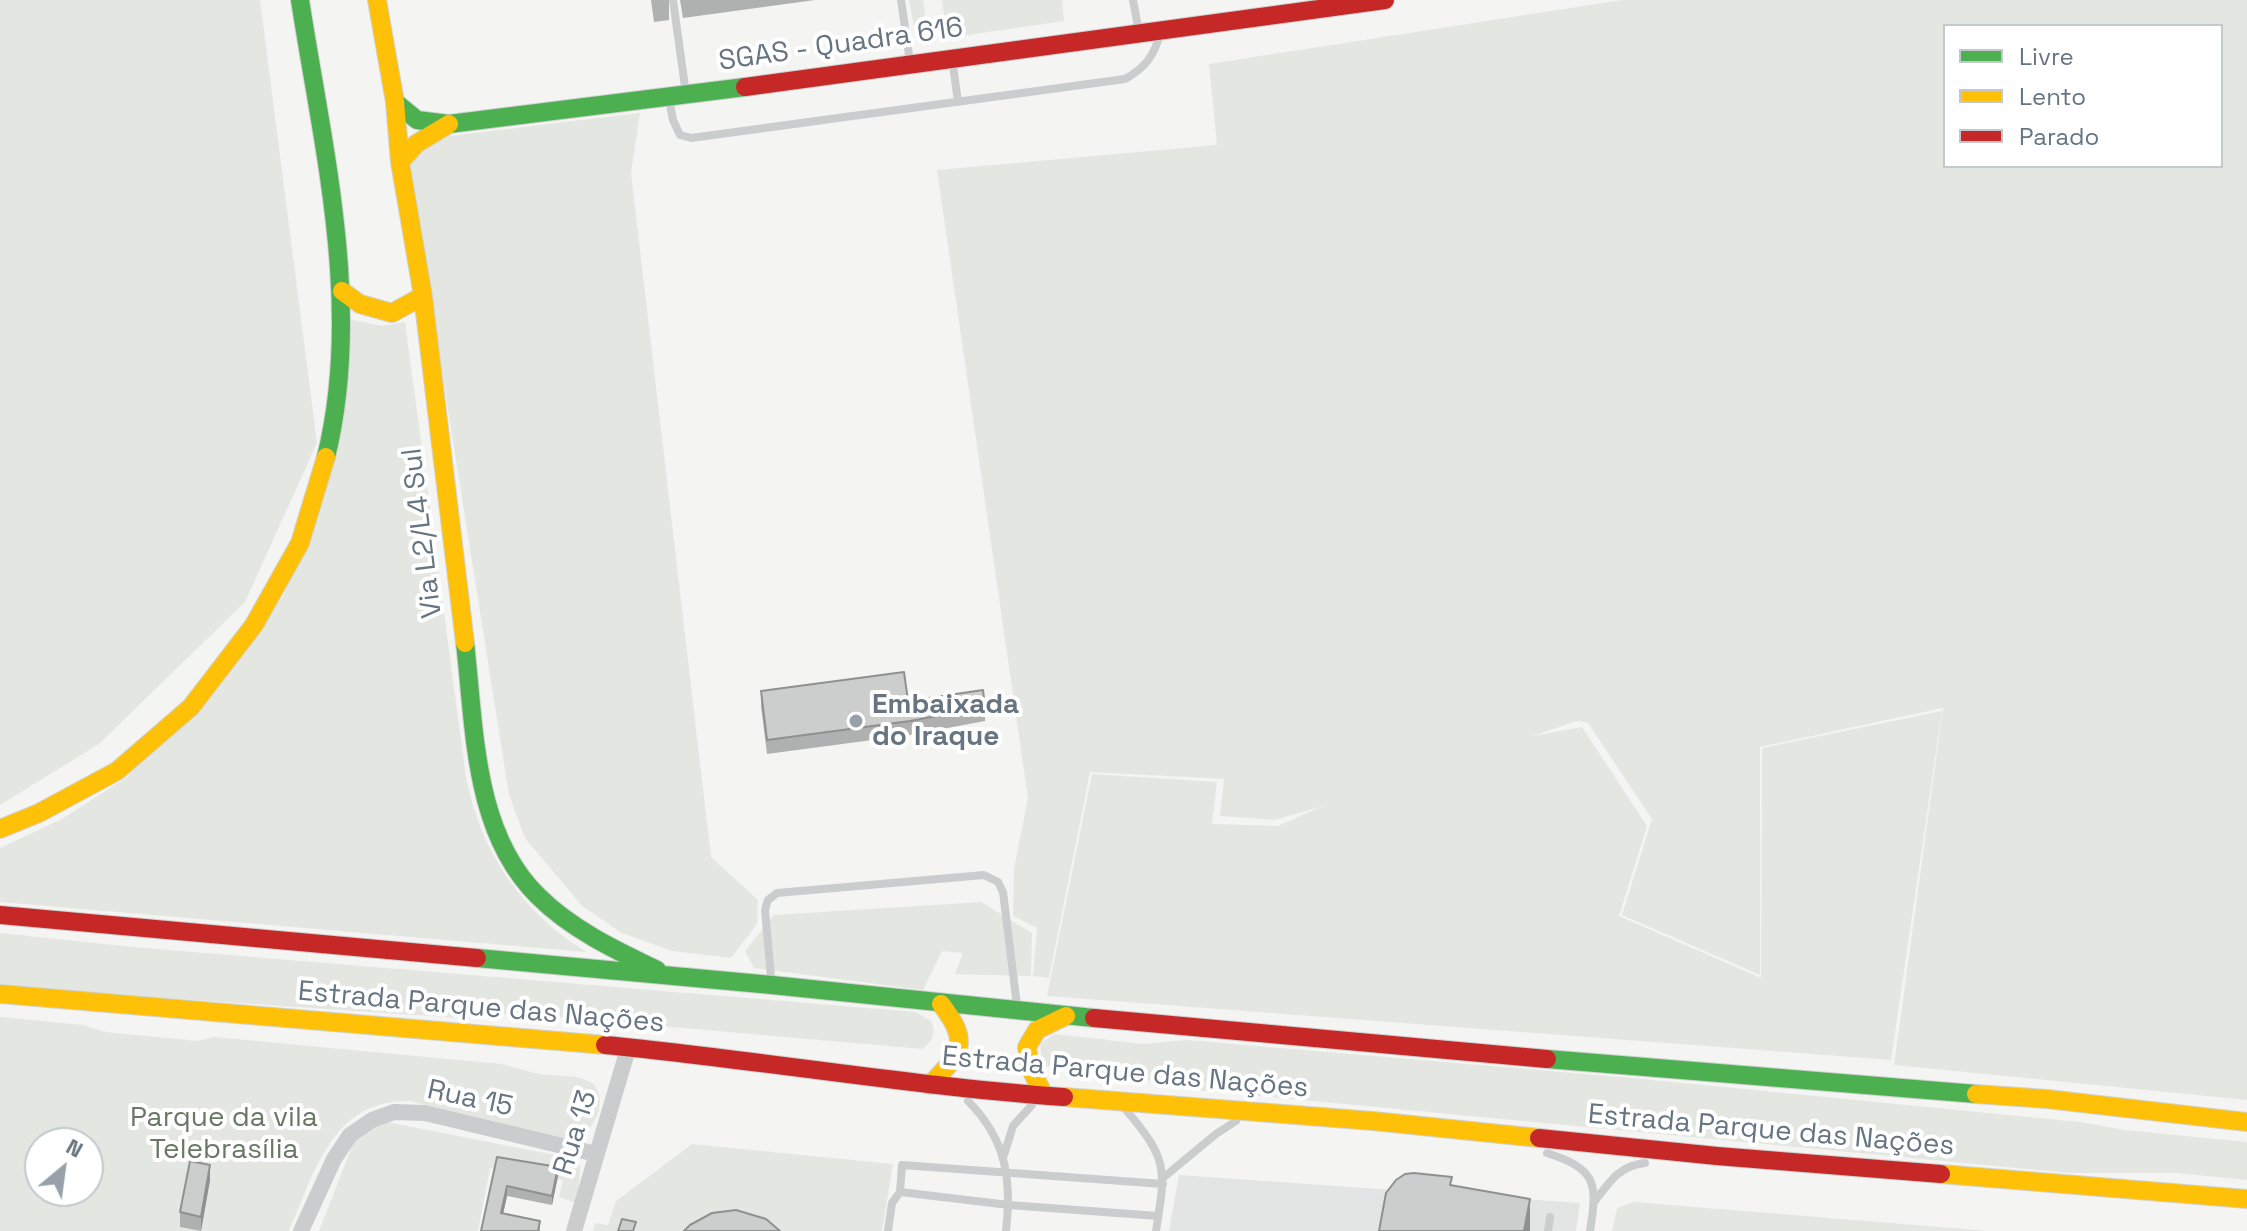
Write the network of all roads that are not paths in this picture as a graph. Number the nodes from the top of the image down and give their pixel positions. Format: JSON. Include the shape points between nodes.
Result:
{"nodes":[{"id":1,"x":300,"y":0,"type":"edge"},
{"id":2,"x":377,"y":0,"type":"edge"},
{"id":3,"x":673,"y":0,"type":"edge"},
{"id":4,"x":901,"y":0,"type":"edge"},
{"id":5,"x":1133,"y":0,"type":"edge"},
{"id":6,"x":1385,"y":0,"type":"edge"},
{"id":7,"x":1162,"y":30,"type":"junction"},
{"id":8,"x":1139,"y":32,"type":"junction"},
{"id":9,"x":952,"y":58,"type":"junction"},
{"id":10,"x":910,"y":63,"type":"junction"},
{"id":11,"x":678,"y":97,"type":"junction"},
{"id":12,"x":395,"y":102,"type":"junction"},
{"id":13,"x":958,"y":102,"type":"junction"},
{"id":14,"x":449,"y":124,"type":"junction"},
{"id":15,"x":400,"y":162,"type":"junction"},
{"id":16,"x":342,"y":291,"type":"junction"},
{"id":17,"x":423,"y":296,"type":"junction"},
{"id":18,"x":0,"y":829,"type":"edge"},
{"id":19,"x":0,"y":915,"type":"edge"},
{"id":20,"x":667,"y":975,"type":"junction"},
{"id":21,"x":772,"y":985,"type":"junction"},
{"id":22,"x":0,"y":994,"type":"edge"},
{"id":23,"x":941,"y":1004,"type":"junction"},
{"id":24,"x":1018,"y":1010,"type":"junction"},
{"id":25,"x":1066,"y":1016,"type":"junction"},
{"id":26,"x":628,"y":1049,"type":"junction"},
{"id":27,"x":930,"y":1085,"type":"junction"},
{"id":28,"x":956,"y":1089,"type":"junction"},
{"id":29,"x":1044,"y":1095,"type":"junction"},
{"id":30,"x":1118,"y":1101,"type":"junction"},
{"id":31,"x":1252,"y":1111,"type":"junction"},
{"id":32,"x":2247,"y":1122,"type":"edge"},
{"id":33,"x":1493,"y":1135,"type":"junction"},
{"id":34,"x":596,"y":1154,"type":"junction"},
{"id":35,"x":1004,"y":1156,"type":"junction"},
{"id":36,"x":1717,"y":1156,"type":"junction"},
{"id":37,"x":1671,"y":1160,"type":"dead end"},
{"id":38,"x":1655,"y":1162,"type":"dead end"},
{"id":39,"x":1006,"y":1172,"type":"junction"},
{"id":40,"x":1164,"y":1180,"type":"junction"},
{"id":41,"x":900,"y":1192,"type":"junction"},
{"id":42,"x":2247,"y":1199,"type":"edge"},
{"id":43,"x":1595,"y":1202,"type":"junction"},
{"id":44,"x":1009,"y":1205,"type":"junction"},
{"id":45,"x":1158,"y":1216,"type":"junction"},
{"id":46,"x":1550,"y":1217,"type":"dead end"},
{"id":47,"x":301,"y":1231,"type":"edge"},
{"id":48,"x":574,"y":1231,"type":"edge"},
{"id":49,"x":888,"y":1231,"type":"edge"},
{"id":50,"x":1006,"y":1231,"type":"edge"},
{"id":51,"x":1156,"y":1231,"type":"edge"},
{"id":52,"x":1548,"y":1231,"type":"edge"},
{"id":53,"x":1590,"y":1231,"type":"edge"}],
"edges":[{"from":1,"to":16,"type":"main road"},
{"from":2,"to":12,"type":"main road","name":"Via L2/L4 Sul"},
{"from":3,"to":11,"type":"lane"},
{"from":4,"to":10,"type":"lane"},
{"from":5,"to":8,"type":"lane"},
{"from":6,"to":7,"type":"main road","name":"SGAS - Quadra 616"},
{"from":7,"to":8,"type":"main road","name":"SGAS - Quadra 616"},
{"from":7,"to":13,"type":"lane","via":[[1154,53],[1125,79]]},
{"from":8,"to":9,"type":"main road","name":"SGAS - Quadra 616"},
{"from":9,"to":10,"type":"main road","name":"SGAS - Quadra 616"},
{"from":9,"to":13,"type":"lane"},
{"from":10,"to":11,"type":"main road","name":"SGAS - Quadra 616"},
{"from":11,"to":13,"type":"lane","via":[[673,120],[680,135],[691,138]]},
{"from":11,"to":14,"type":"main road","name":"SGAS - Quadra 616"},
{"from":12,"to":14,"type":"main road","name":"SGAS - Quadra 616","via":[[417,120]]},
{"from":12,"to":15,"type":"main road","name":"Via L2/L4 Sul"},
{"from":14,"to":15,"type":"main road","name":"SGAS - Quadra 616","via":[[416,144]]},
{"from":15,"to":17,"type":"main road","name":"Via L2/L4 Sul"},
{"from":16,"to":17,"type":"main road","via":[[360,304],[392,313]]},
{"from":16,"to":18,"type":"main road","via":[[334,424],[320,480],[300,543],[254,625],[191,707],[117,771]]},
{"from":17,"to":20,"type":"main road","name":"Via L2/L4 Sul","via":[[482,784],[509,859],[537,896],[593,939]]},
{"from":19,"to":20,"type":"main road","name":"Estrada Parque das Nações"},
{"from":20,"to":21,"type":"main road","name":"Estrada Parque das Nações"},
{"from":21,"to":23,"type":"main road","name":"Estrada Parque das Nações"},
{"from":21,"to":24,"type":"lane","via":[[765,910],[777,893],[984,875],[998,882],[1003,892]]},
{"from":22,"to":26,"type":"main road","name":"Estrada Parque das Nações"},
{"from":23,"to":24,"type":"main road","name":"Estrada Parque das Nações"},
{"from":23,"to":27,"type":"main road","via":[[957,1024],[961,1040],[956,1056]]},
{"from":24,"to":25,"type":"main road","name":"Estrada Parque das Nações"},
{"from":25,"to":29,"type":"main road","via":[[1032,1034],[1026,1049],[1027,1064]]},
{"from":25,"to":32,"type":"main road","name":"Estrada Parque das Nações","via":[[2047,1099]]},
{"from":26,"to":27,"type":"main road","name":"Estrada Parque das Nações"},
{"from":26,"to":34,"type":"street","name":"Rua 13"},
{"from":27,"to":28,"type":"main road","name":"Estrada Parque das Nações"},
{"from":28,"to":29,"type":"main road","name":"Estrada Parque das Nações"},
{"from":28,"to":35,"type":"lane","via":[[986,1118]]},
{"from":29,"to":30,"type":"main road","name":"Estrada Parque das Nações"},
{"from":29,"to":35,"type":"lane","via":[[1013,1126]]},
{"from":30,"to":31,"type":"main road","name":"Estrada Parque das Nações"},
{"from":30,"to":40,"type":"lane","via":[[1152,1144]]},
{"from":31,"to":33,"type":"main road","name":"Estrada Parque das Nações"},
{"from":31,"to":40,"type":"lane","via":[[1216,1134]]},
{"from":33,"to":36,"type":"main road","name":"Estrada Parque das Nações"},
{"from":33,"to":43,"type":"lane","via":[[1581,1167],[1593,1181]]},
{"from":34,"to":47,"type":"street","name":"Rua 15","via":[[425,1113],[394,1112],[350,1135]]},
{"from":34,"to":48,"type":"street","name":"Rua 13"},
{"from":35,"to":39,"type":"lane"},
{"from":36,"to":37,"type":"lane"},
{"from":36,"to":42,"type":"main road","name":"Estrada Parque das Nações"},
{"from":38,"to":43,"type":"lane","via":[[1624,1168]]},
{"from":39,"to":40,"type":"lane"},
{"from":39,"to":41,"type":"lane","via":[[902,1165]]},
{"from":39,"to":44,"type":"lane"},
{"from":40,"to":45,"type":"lane"},
{"from":41,"to":44,"type":"lane"},
{"from":41,"to":49,"type":"lane","via":[[892,1203]]},
{"from":43,"to":53,"type":"lane"},
{"from":44,"to":45,"type":"lane"},
{"from":44,"to":50,"type":"lane"},
{"from":45,"to":51,"type":"lane"},
{"from":46,"to":52,"type":"lane"}]}
